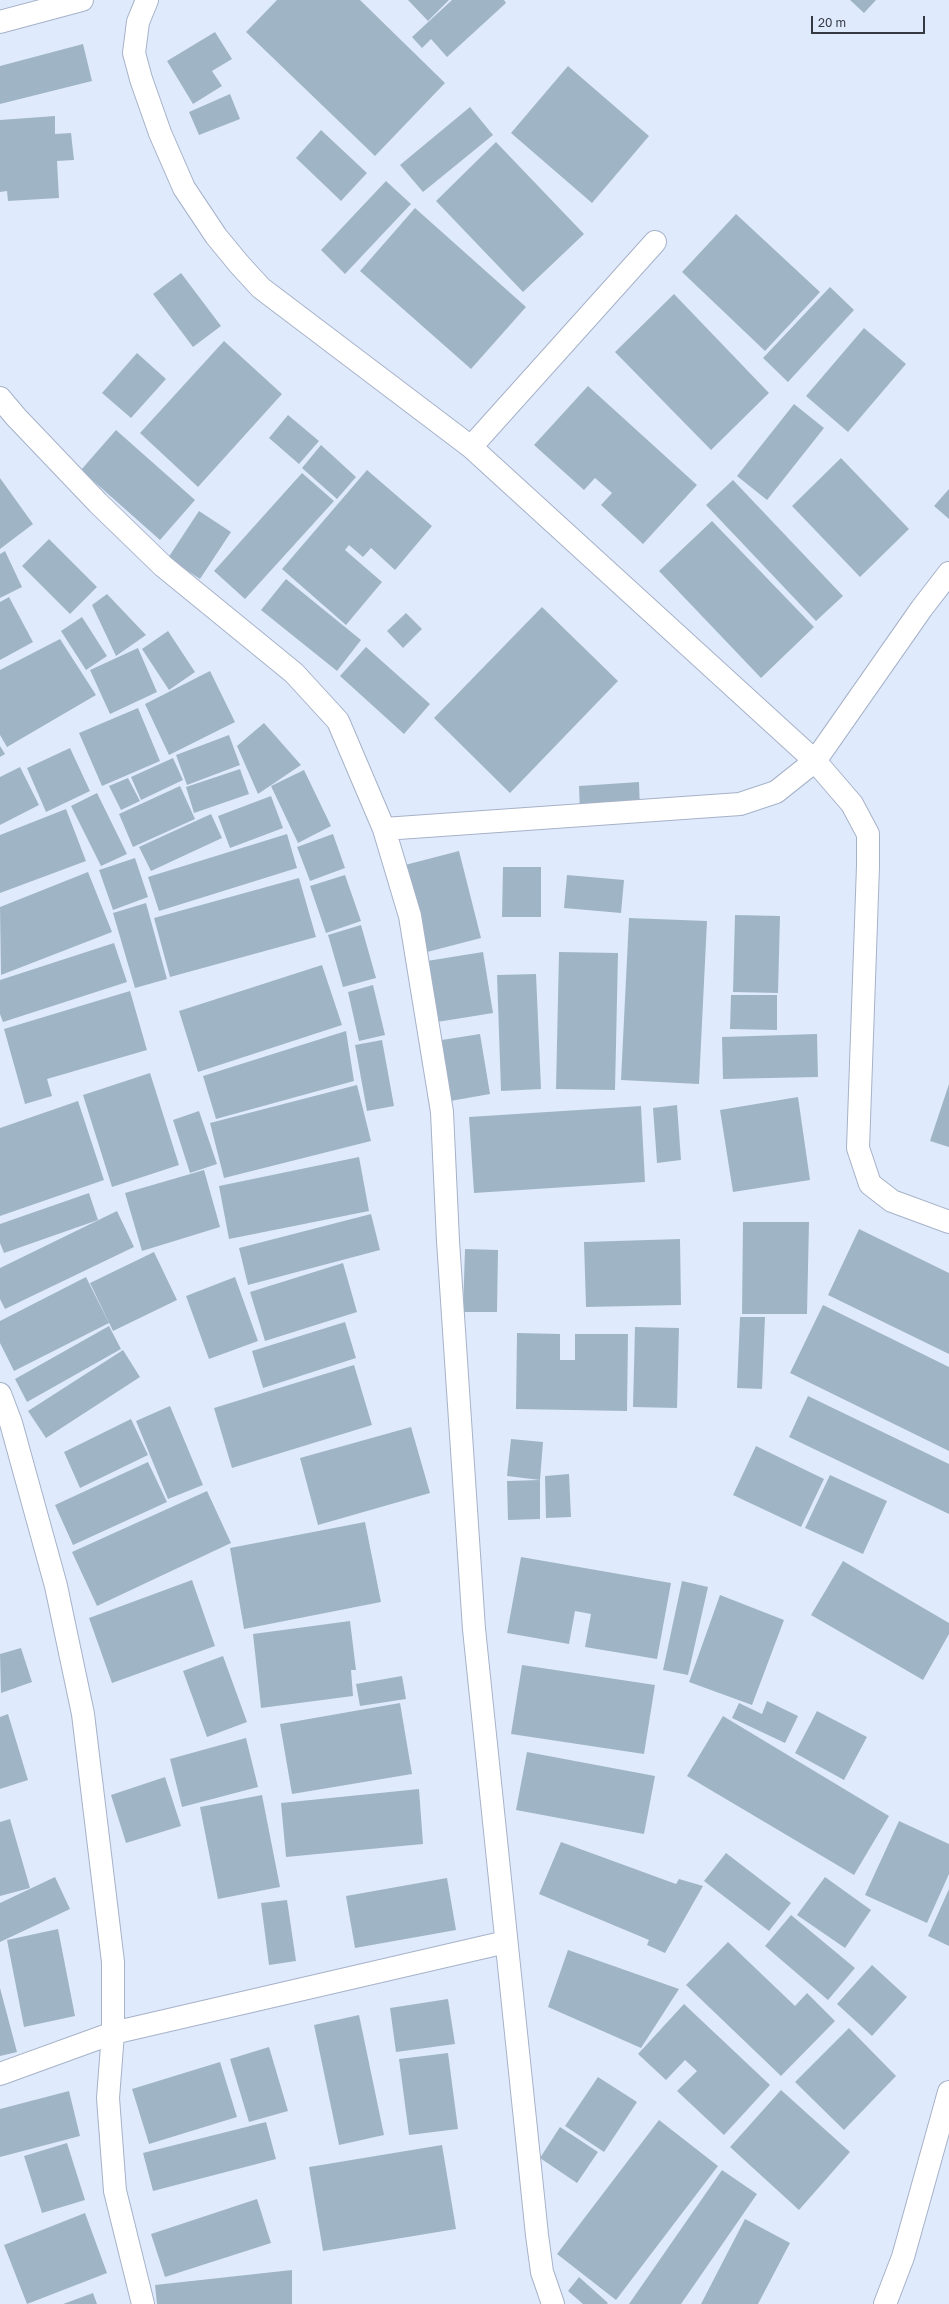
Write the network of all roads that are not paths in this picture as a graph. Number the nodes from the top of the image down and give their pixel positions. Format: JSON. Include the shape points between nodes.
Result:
{"nodes":[{"id":1,"x":82,"y":0,"type":"edge"},
{"id":2,"x":147,"y":0,"type":"edge"},
{"id":3,"x":0,"y":22,"type":"edge"},
{"id":4,"x":655,"y":242,"type":"dead end"},
{"id":5,"x":0,"y":398,"type":"edge"},
{"id":6,"x":471,"y":447,"type":"junction"},
{"id":7,"x":949,"y":573,"type":"edge"},
{"id":8,"x":815,"y":761,"type":"junction"},
{"id":9,"x":384,"y":829,"type":"junction"},
{"id":10,"x":949,"y":1222,"type":"edge"},
{"id":11,"x":0,"y":1394,"type":"edge"},
{"id":12,"x":506,"y":1942,"type":"junction"},
{"id":13,"x":113,"y":2033,"type":"junction"},
{"id":14,"x":0,"y":2074,"type":"edge"},
{"id":15,"x":949,"y":2092,"type":"edge"},
{"id":16,"x":142,"y":2304,"type":"edge"},
{"id":17,"x":553,"y":2304,"type":"edge"},
{"id":18,"x":885,"y":2304,"type":"edge"}],
"edges":[{"from":1,"to":3,"type":"street"},
{"from":2,"to":6,"type":"street","via":[[138,22],[134,53],[141,78],[160,133],[184,188],[216,236],[261,288]]},
{"from":4,"to":6,"type":"street"},
{"from":5,"to":9,"type":"street","via":[[98,503],[162,566],[294,673],[338,721]]},
{"from":6,"to":8,"type":"street"},
{"from":7,"to":8,"type":"street"},
{"from":8,"to":9,"type":"street","via":[[776,792],[740,804]]},
{"from":8,"to":10,"type":"street","via":[[852,804],[868,834],[858,1148],[870,1184],[892,1202]]},
{"from":9,"to":12,"type":"street","via":[[410,916],[442,1112],[474,1629]]},
{"from":11,"to":13,"type":"street","via":[[11,1424],[56,1586],[83,1714],[113,1962]]},
{"from":12,"to":13,"type":"street"},
{"from":12,"to":17,"type":"street","via":[[536,2235],[542,2272]]},
{"from":13,"to":14,"type":"street"},
{"from":13,"to":16,"type":"street","via":[[108,2098],[115,2191]]},
{"from":15,"to":18,"type":"street","via":[[903,2257]]}]}
